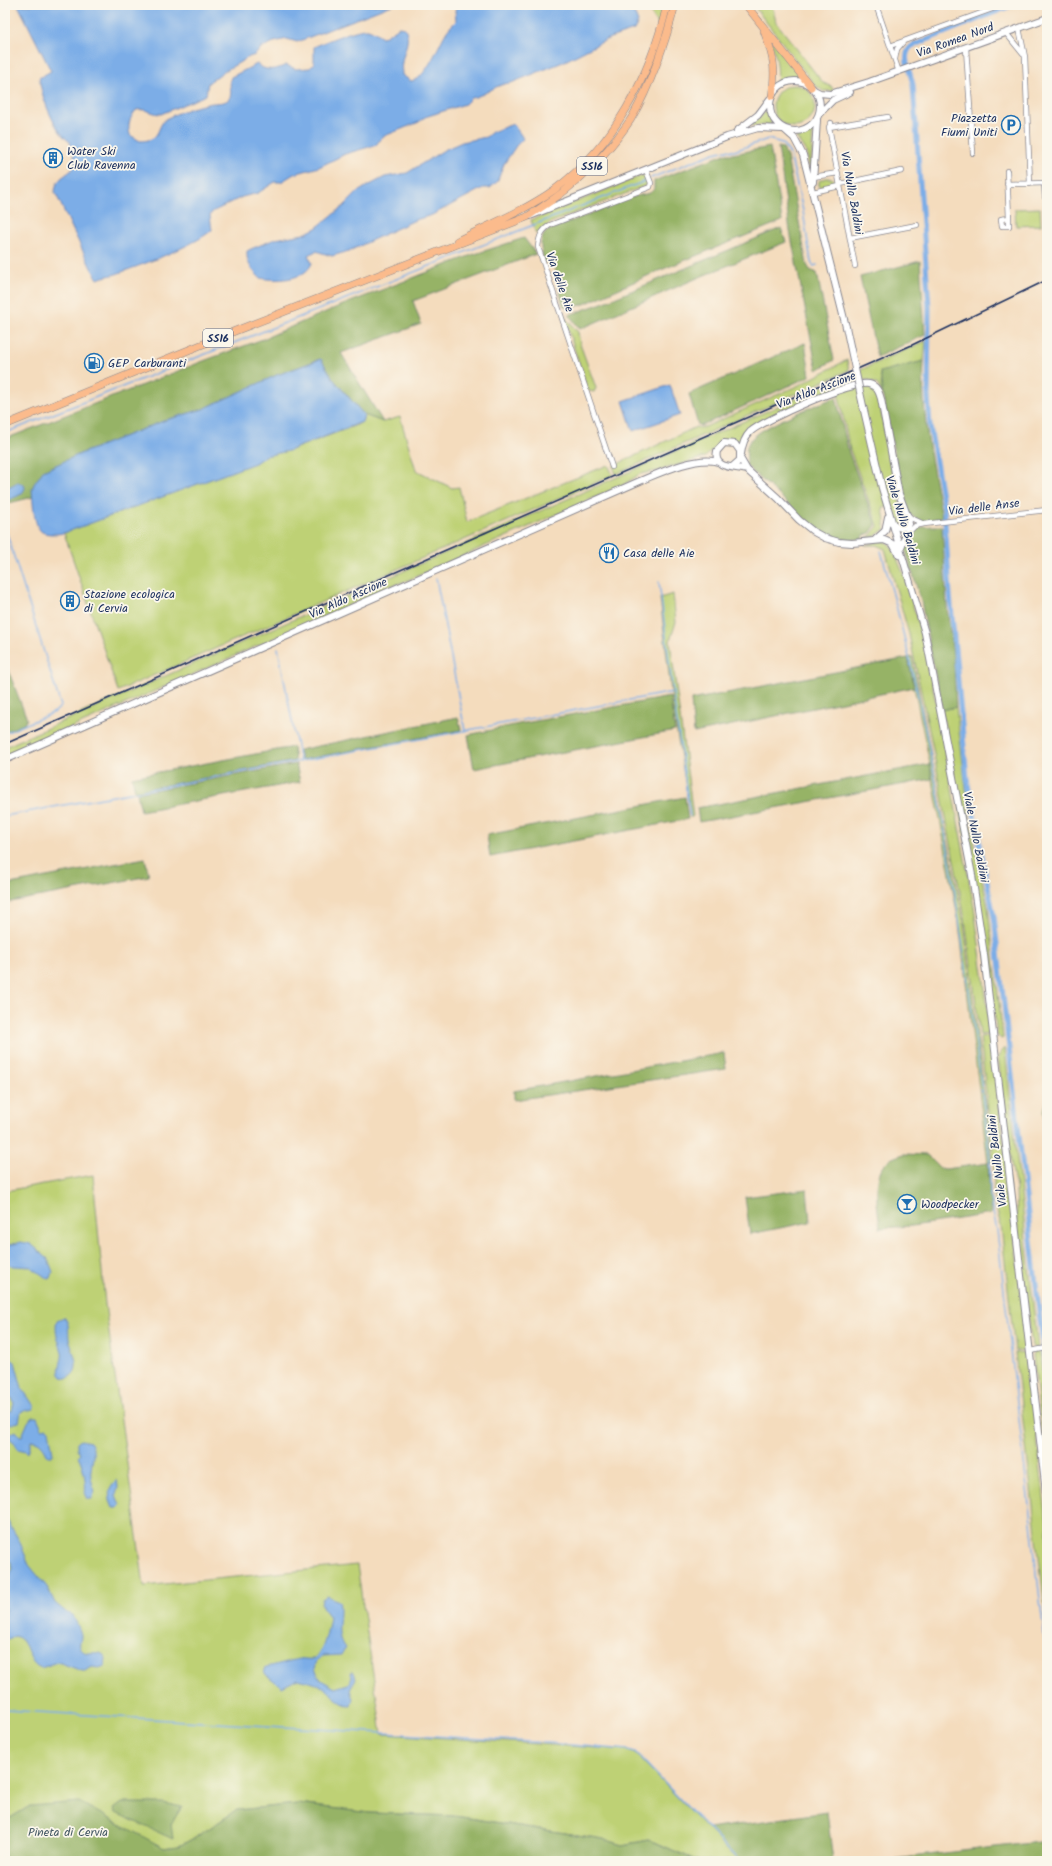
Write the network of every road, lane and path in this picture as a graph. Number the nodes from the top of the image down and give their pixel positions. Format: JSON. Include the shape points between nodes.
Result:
{"nodes":[{"id":1,"x":667,"y":5,"type":"edge"},
{"id":2,"x":675,"y":5,"type":"edge"},
{"id":3,"x":746,"y":5,"type":"edge"},
{"id":4,"x":876,"y":5,"type":"edge"},
{"id":5,"x":999,"y":5,"type":"edge"},
{"id":6,"x":1047,"y":18,"type":"edge"},
{"id":7,"x":762,"y":26,"type":"junction"},
{"id":8,"x":1019,"y":28,"type":"junction"},
{"id":9,"x":1006,"y":33,"type":"junction"},
{"id":10,"x":904,"y":41,"type":"junction"},
{"id":11,"x":890,"y":46,"type":"junction"},
{"id":12,"x":966,"y":48,"type":"junction"},
{"id":13,"x":1025,"y":57,"type":"junction"},
{"id":14,"x":895,"y":61,"type":"junction"},
{"id":15,"x":899,"y":72,"type":"junction"},
{"id":16,"x":870,"y":82,"type":"junction"},
{"id":17,"x":813,"y":89,"type":"junction"},
{"id":18,"x":771,"y":97,"type":"junction"},
{"id":19,"x":818,"y":117,"type":"junction"},
{"id":20,"x":888,"y":117,"type":"dead end"},
{"id":21,"x":784,"y":129,"type":"junction"},
{"id":22,"x":727,"y":137,"type":"junction"},
{"id":23,"x":972,"y":153,"type":"dead end"},
{"id":24,"x":902,"y":171,"type":"dead end"},
{"id":25,"x":1007,"y":171,"type":"dead end"},
{"id":26,"x":647,"y":173,"type":"junction"},
{"id":27,"x":838,"y":173,"type":"junction"},
{"id":28,"x":813,"y":177,"type":"junction"},
{"id":29,"x":1046,"y":183,"type":"edge"},
{"id":30,"x":1007,"y":184,"type":"junction"},
{"id":31,"x":1030,"y":184,"type":"junction"},
{"id":32,"x":840,"y":185,"type":"junction"},
{"id":33,"x":813,"y":191,"type":"junction"},
{"id":34,"x":1045,"y":197,"type":"dead end"},
{"id":35,"x":527,"y":217,"type":"junction"},
{"id":36,"x":1009,"y":218,"type":"dead end"},
{"id":37,"x":916,"y":224,"type":"dead end"},
{"id":38,"x":850,"y":238,"type":"junction"},
{"id":39,"x":432,"y":253,"type":"junction"},
{"id":40,"x":855,"y":266,"type":"dead end"},
{"id":41,"x":5,"y":425,"type":"edge"},
{"id":42,"x":746,"y":436,"type":"junction"},
{"id":43,"x":733,"y":444,"type":"junction"},
{"id":44,"x":717,"y":451,"type":"junction"},
{"id":45,"x":740,"y":456,"type":"junction"},
{"id":46,"x":702,"y":461,"type":"junction"},
{"id":47,"x":718,"y":462,"type":"junction"},
{"id":48,"x":732,"y":467,"type":"junction"},
{"id":49,"x":612,"y":468,"type":"dead end"},
{"id":50,"x":747,"y":470,"type":"junction"},
{"id":51,"x":1047,"y":510,"type":"edge"},
{"id":52,"x":888,"y":512,"type":"junction"},
{"id":53,"x":907,"y":513,"type":"junction"},
{"id":54,"x":891,"y":522,"type":"junction"},
{"id":55,"x":917,"y":524,"type":"junction"},
{"id":56,"x":876,"y":539,"type":"junction"},
{"id":57,"x":900,"y":550,"type":"junction"},
{"id":58,"x":906,"y":569,"type":"junction"},
{"id":59,"x":5,"y":760,"type":"edge"},
{"id":60,"x":1047,"y":1348,"type":"edge"},
{"id":61,"x":1033,"y":1350,"type":"junction"},
{"id":62,"x":1047,"y":1501,"type":"edge"}],
"edges":[{"from":1,"to":39,"type":"main road","number":"SS16","via":[[646,70],[626,111],[608,139],[572,177],[536,202]]},
{"from":2,"to":35,"type":"main road","number":"SS16","via":[[641,101],[630,120],[582,176]]},
{"from":3,"to":7,"type":"main road"},
{"from":4,"to":11,"type":"street"},
{"from":5,"to":10,"type":"street"},
{"from":6,"to":8,"type":"street","name":"Via Romea Nord"},
{"from":7,"to":17,"type":"main road"},
{"from":7,"to":18,"type":"main road","via":[[774,56],[775,78]]},
{"from":8,"to":9,"type":"street","name":"Via Romea Nord"},
{"from":8,"to":13,"type":"street"},
{"from":9,"to":12,"type":"street","name":"Via Romea Nord"},
{"from":9,"to":13,"type":"street"},
{"from":10,"to":11,"type":"street"},
{"from":10,"to":14,"type":"street","via":[[897,49]]},
{"from":11,"to":14,"type":"street"},
{"from":12,"to":15,"type":"street","name":"Via Romea Nord"},
{"from":12,"to":23,"type":"street"},
{"from":13,"to":31,"type":"street"},
{"from":14,"to":15,"type":"street"},
{"from":15,"to":16,"type":"street","name":"Via Romea Nord"},
{"from":16,"to":17,"type":"street","name":"Via Romea Nord","via":[[830,94]]},
{"from":16,"to":19,"type":"street","name":"Via Romea Nord","via":[[833,100]]},
{"from":17,"to":18,"type":"street","via":[[802,82],[789,82],[778,88]]},
{"from":17,"to":19,"type":"street","via":[[820,103]]},
{"from":18,"to":21,"type":"street","via":[[769,108],[772,118]]},
{"from":18,"to":22,"type":"street","via":[[758,115]]},
{"from":19,"to":21,"type":"street","via":[[803,130],[792,132]]},
{"from":19,"to":28,"type":"street","name":"Viale Nullo Baldini"},
{"from":20,"to":27,"type":"street","name":"Via Nullo Baldini","via":[[830,125]]},
{"from":21,"to":22,"type":"street","via":[[758,128]]},
{"from":21,"to":33,"type":"street","name":"Viale Nullo Baldini","via":[[800,147]]},
{"from":22,"to":26,"type":"street"},
{"from":24,"to":32,"type":"street"},
{"from":25,"to":30,"type":"street"},
{"from":26,"to":35,"type":"street"},
{"from":26,"to":49,"type":"street","name":"Via delle Aie","via":[[650,187],[544,228],[538,247]]},
{"from":27,"to":28,"type":"street"},
{"from":27,"to":32,"type":"street","name":"Via Nullo Baldini"},
{"from":28,"to":33,"type":"street","name":"Viale Nullo Baldini"},
{"from":29,"to":31,"type":"street"},
{"from":29,"to":34,"type":"street"},
{"from":30,"to":31,"type":"street"},
{"from":30,"to":36,"type":"street"},
{"from":32,"to":33,"type":"street"},
{"from":32,"to":38,"type":"street","name":"Via Nullo Baldini"},
{"from":33,"to":52,"type":"street","name":"Viale Nullo Baldini","bridge":true},
{"from":35,"to":39,"type":"main road","number":"SS16","via":[[443,251]]},
{"from":37,"to":38,"type":"street"},
{"from":38,"to":40,"type":"street","name":"Via Nullo Baldini"},
{"from":39,"to":41,"type":"main road","number":"SS16"},
{"from":42,"to":43,"type":"street","name":"Via Aldo Ascione"},
{"from":42,"to":45,"type":"street"},
{"from":42,"to":53,"type":"street","name":"Via Aldo Ascione","via":[[773,419],[836,391],[861,383],[873,385],[879,391],[899,494]]},
{"from":43,"to":44,"type":"street","via":[[724,443]]},
{"from":43,"to":45,"type":"street","via":[[739,448]]},
{"from":44,"to":46,"type":"street"},
{"from":44,"to":47,"type":"street"},
{"from":45,"to":48,"type":"street","via":[[737,464]]},
{"from":45,"to":50,"type":"street"},
{"from":46,"to":47,"type":"street"},
{"from":46,"to":59,"type":"street","name":"Via Aldo Ascione","via":[[640,481]]},
{"from":47,"to":48,"type":"street","via":[[726,467]]},
{"from":48,"to":50,"type":"street"},
{"from":50,"to":56,"type":"street","via":[[799,520],[825,538],[852,543]]},
{"from":51,"to":55,"type":"street","name":"Via delle Anse"},
{"from":52,"to":54,"type":"street","name":"Viale Nullo Baldini"},
{"from":52,"to":56,"type":"street","via":[[886,528]]},
{"from":53,"to":55,"type":"street","name":"Via Aldo Ascione"},
{"from":53,"to":55,"type":"street"},
{"from":54,"to":55,"type":"street","via":[[901,528]]},
{"from":54,"to":57,"type":"street","name":"Viale Nullo Baldini"},
{"from":55,"to":57,"type":"street","via":[[906,535]]},
{"from":56,"to":58,"type":"street","via":[[892,544]]},
{"from":57,"to":58,"type":"street","name":"Viale Nullo Baldini"},
{"from":58,"to":61,"type":"street","name":"Viale Nullo Baldini","via":[[925,633],[972,876]]},
{"from":60,"to":61,"type":"street"},
{"from":61,"to":62,"type":"street","name":"Viale Nullo Baldini"}]}
